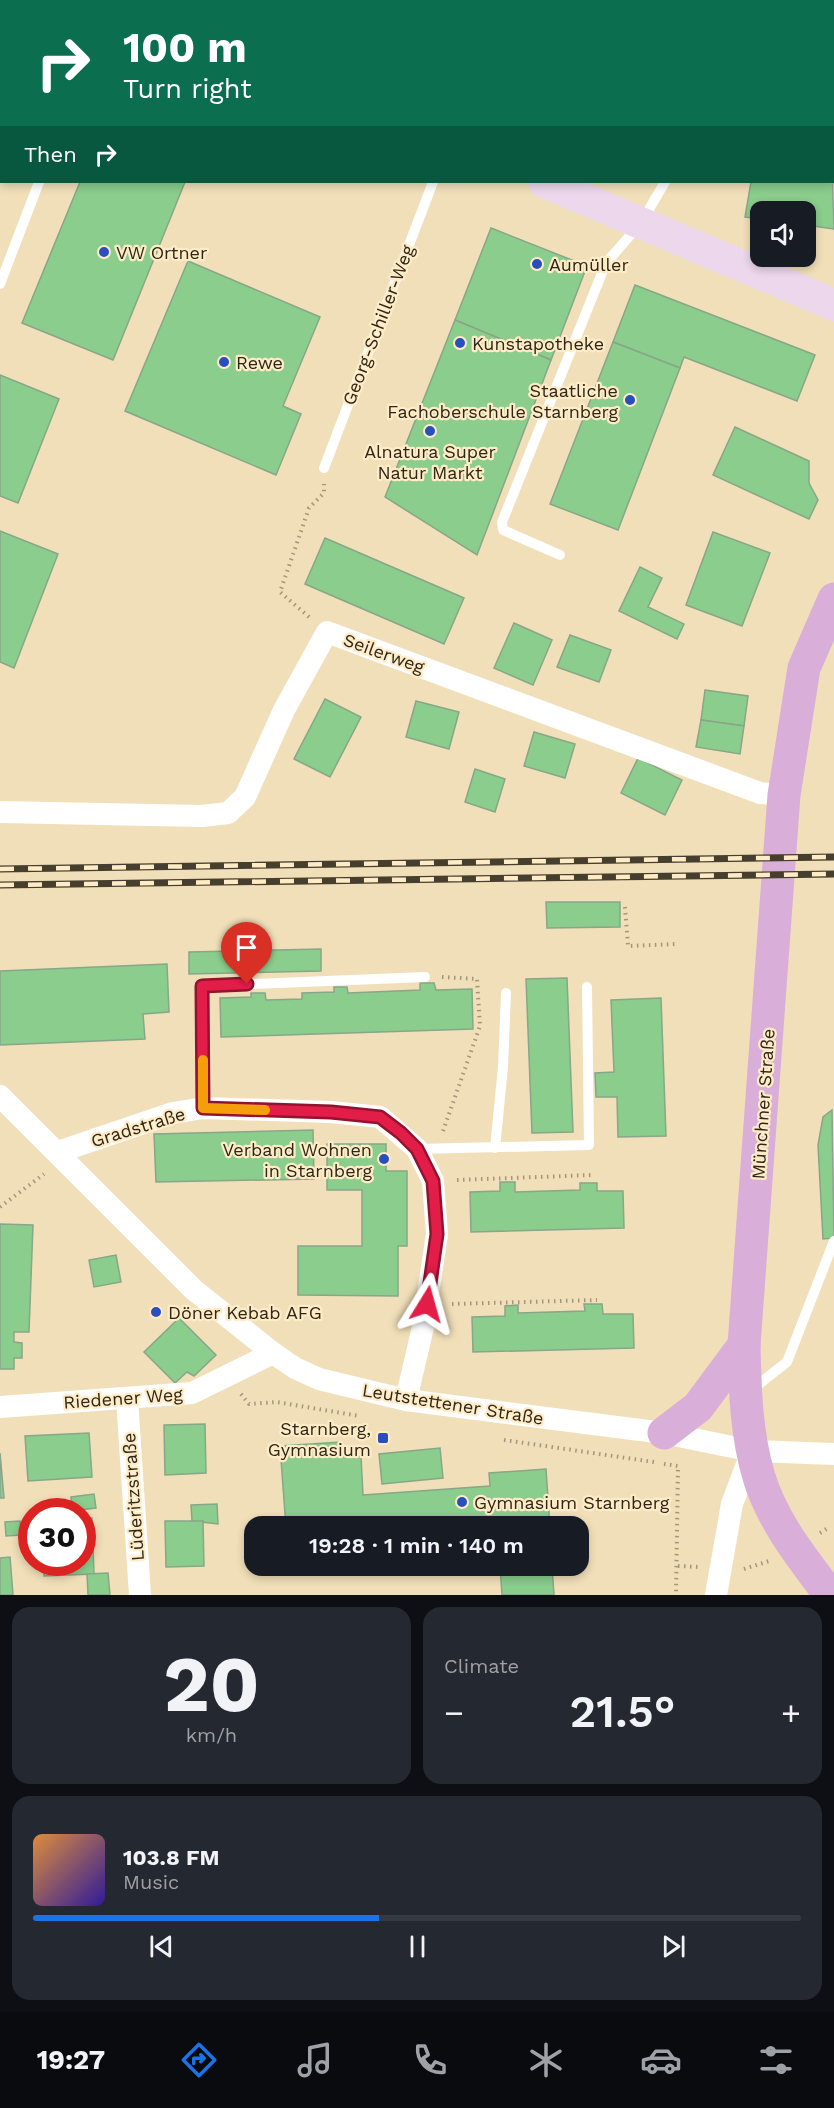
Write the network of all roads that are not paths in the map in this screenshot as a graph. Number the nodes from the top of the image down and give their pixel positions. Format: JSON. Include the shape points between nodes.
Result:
{"nodes":[{"id":1,"x":39,"y":183,"type":"edge"},
{"id":2,"x":433,"y":183,"type":"edge"},
{"id":3,"x":546,"y":183,"type":"edge"},
{"id":4,"x":664,"y":183,"type":"edge"},
{"id":5,"x":641,"y":223,"type":"junction"},
{"id":6,"x":0,"y":284,"type":"edge"},
{"id":7,"x":834,"y":305,"type":"edge"},
{"id":8,"x":324,"y":468,"type":"road end"},
{"id":9,"x":561,"y":555,"type":"dead end"},
{"id":10,"x":834,"y":599,"type":"edge"},
{"id":11,"x":784,"y":795,"type":"junction"},
{"id":12,"x":0,"y":812,"type":"edge"},
{"id":13,"x":425,"y":976,"type":"road end"},
{"id":14,"x":587,"y":987,"type":"dead end"},
{"id":15,"x":506,"y":993,"type":"dead end"},
{"id":16,"x":0,"y":1096,"type":"edge"},
{"id":17,"x":203,"y":1108,"type":"junction"},
{"id":18,"x":495,"y":1148,"type":"junction"},
{"id":19,"x":427,"y":1149,"type":"junction"},
{"id":20,"x":58,"y":1152,"type":"junction"},
{"id":21,"x":834,"y":1240,"type":"edge"},
{"id":22,"x":744,"y":1345,"type":"junction"},
{"id":23,"x":273,"y":1353,"type":"junction"},
{"id":24,"x":745,"y":1395,"type":"junction"},
{"id":25,"x":127,"y":1399,"type":"junction"},
{"id":26,"x":406,"y":1400,"type":"junction"},
{"id":27,"x":0,"y":1407,"type":"edge"},
{"id":28,"x":664,"y":1433,"type":"junction"},
{"id":29,"x":752,"y":1451,"type":"junction"},
{"id":30,"x":834,"y":1454,"type":"edge"},
{"id":31,"x":140,"y":1595,"type":"edge"},
{"id":32,"x":716,"y":1595,"type":"edge"},
{"id":33,"x":830,"y":1595,"type":"edge"}],
"edges":[{"from":1,"to":6,"type":"lane"},
{"from":2,"to":8,"type":"lane","name":"Georg-Schiller-Weg"},
{"from":3,"to":5,"type":"main road"},
{"from":4,"to":5,"type":"lane"},
{"from":5,"to":7,"type":"main road"},
{"from":5,"to":9,"type":"lane","via":[[606,263],[502,522],[503,530]]},
{"from":10,"to":11,"type":"main road","name":"Münchner Straße","via":[[804,668]]},
{"from":11,"to":12,"type":"street","name":"Seilerweg","via":[[760,793],[327,632],[284,710],[245,797],[228,813],[202,816]]},
{"from":11,"to":22,"type":"main road","name":"Münchner Straße"},
{"from":13,"to":17,"type":"lane","via":[[202,986]]},
{"from":14,"to":18,"type":"lane","via":[[589,1145]]},
{"from":15,"to":18,"type":"lane"},
{"from":16,"to":20,"type":"street","name":"Leutstettener Straße"},
{"from":17,"to":19,"type":"street","name":"Gradstraße","via":[[380,1117]]},
{"from":17,"to":20,"type":"street","name":"Gradstraße","via":[[173,1113]]},
{"from":18,"to":19,"type":"lane"},
{"from":19,"to":26,"type":"street","name":"Gradstraße","via":[[437,1234],[427,1304]]},
{"from":20,"to":23,"type":"street","name":"Leutstettener Straße","via":[[194,1290]]},
{"from":21,"to":24,"type":"lane","via":[[787,1362]]},
{"from":22,"to":24,"type":"main road","name":"Münchner Straße"},
{"from":22,"to":28,"type":"main road","via":[[698,1407]]},
{"from":23,"to":25,"type":"street","name":"Riedener Weg","via":[[192,1393]]},
{"from":23,"to":26,"type":"street","name":"Leutstettener Straße","via":[[320,1379]]},
{"from":24,"to":29,"type":"main road","name":"Münchner Straße"},
{"from":25,"to":27,"type":"street","name":"Riedener Weg"},
{"from":25,"to":31,"type":"street","name":"Lüderitzstraße"},
{"from":26,"to":28,"type":"street","name":"Leutstettener Straße"},
{"from":28,"to":29,"type":"street","name":"Leutstettener Straße"},
{"from":29,"to":30,"type":"street","name":"Leutstettener Straße"},
{"from":29,"to":32,"type":"street","via":[[732,1504]]},
{"from":29,"to":33,"type":"main road","name":"Münchner Straße","via":[[760,1480],[796,1550]]}]}
